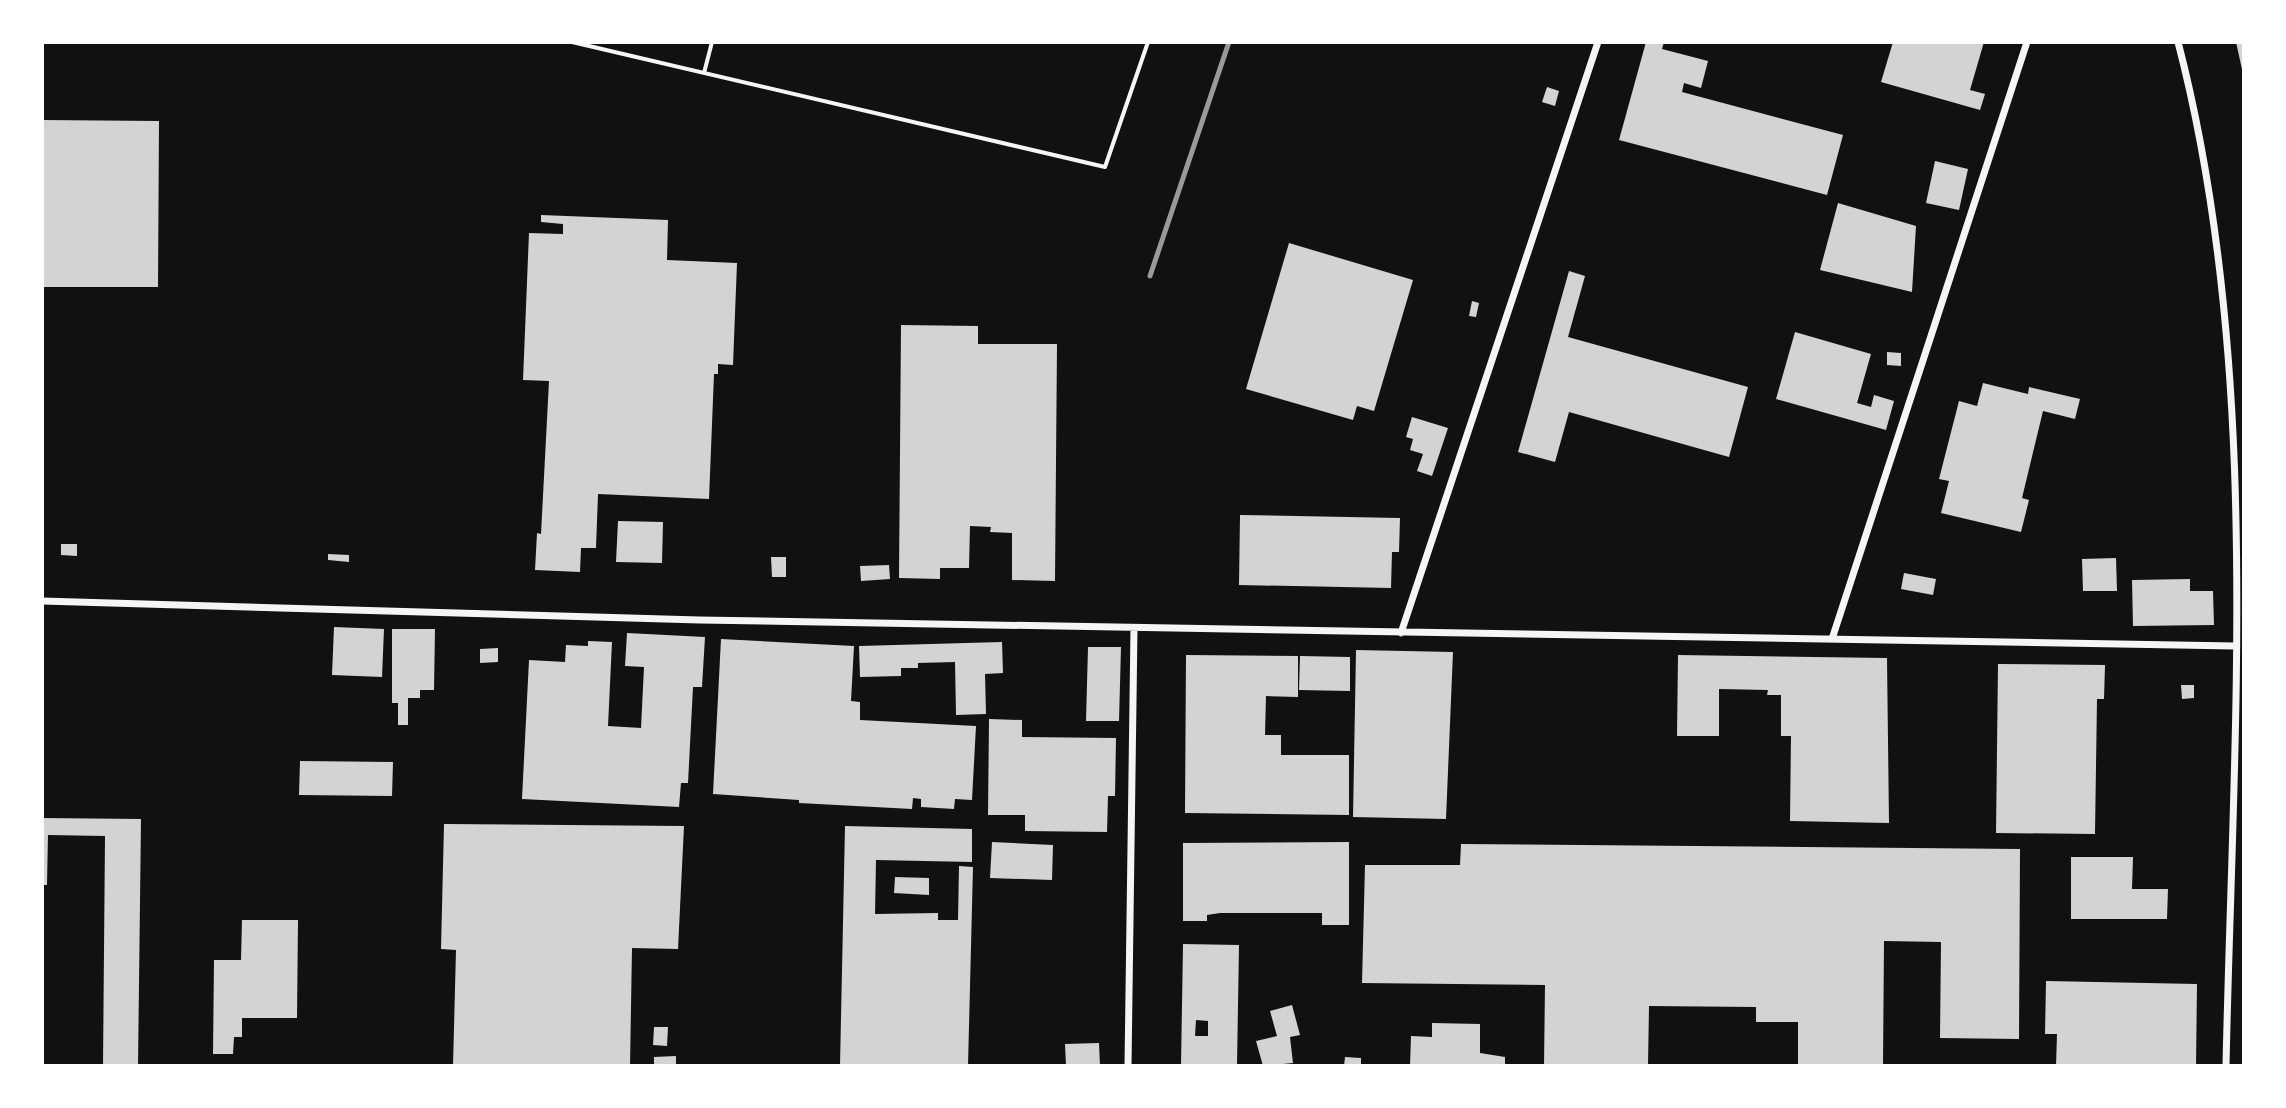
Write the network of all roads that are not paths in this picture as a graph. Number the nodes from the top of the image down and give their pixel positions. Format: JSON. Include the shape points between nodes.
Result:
{"nodes":[{"id":1,"x":572,"y":42,"type":"edge"},
{"id":2,"x":712,"y":42,"type":"edge"},
{"id":3,"x":1148,"y":42,"type":"edge"},
{"id":4,"x":1598,"y":42,"type":"edge"},
{"id":5,"x":2027,"y":42,"type":"edge"},
{"id":6,"x":2178,"y":42,"type":"edge"},
{"id":7,"x":704,"y":73,"type":"junction"},
{"id":8,"x":42,"y":601,"type":"edge"},
{"id":9,"x":1134,"y":628,"type":"junction"},
{"id":10,"x":1401,"y":633,"type":"junction"},
{"id":11,"x":1832,"y":639,"type":"junction"},
{"id":12,"x":2235,"y":646,"type":"junction"},
{"id":13,"x":1128,"y":1066,"type":"edge"},
{"id":14,"x":2226,"y":1066,"type":"edge"}],
"edges":[{"from":1,"to":7,"type":"lane"},
{"from":2,"to":7,"type":"lane"},
{"from":3,"to":7,"type":"lane","via":[[1105,167]]},
{"from":4,"to":10,"type":"street"},
{"from":5,"to":11,"type":"street"},
{"from":6,"to":12,"type":"street","via":[[2212,205],[2227,320]]},
{"from":8,"to":9,"type":"street"},
{"from":9,"to":10,"type":"street"},
{"from":9,"to":13,"type":"street"},
{"from":10,"to":11,"type":"street"},
{"from":11,"to":12,"type":"street"},
{"from":12,"to":14,"type":"street"}]}
